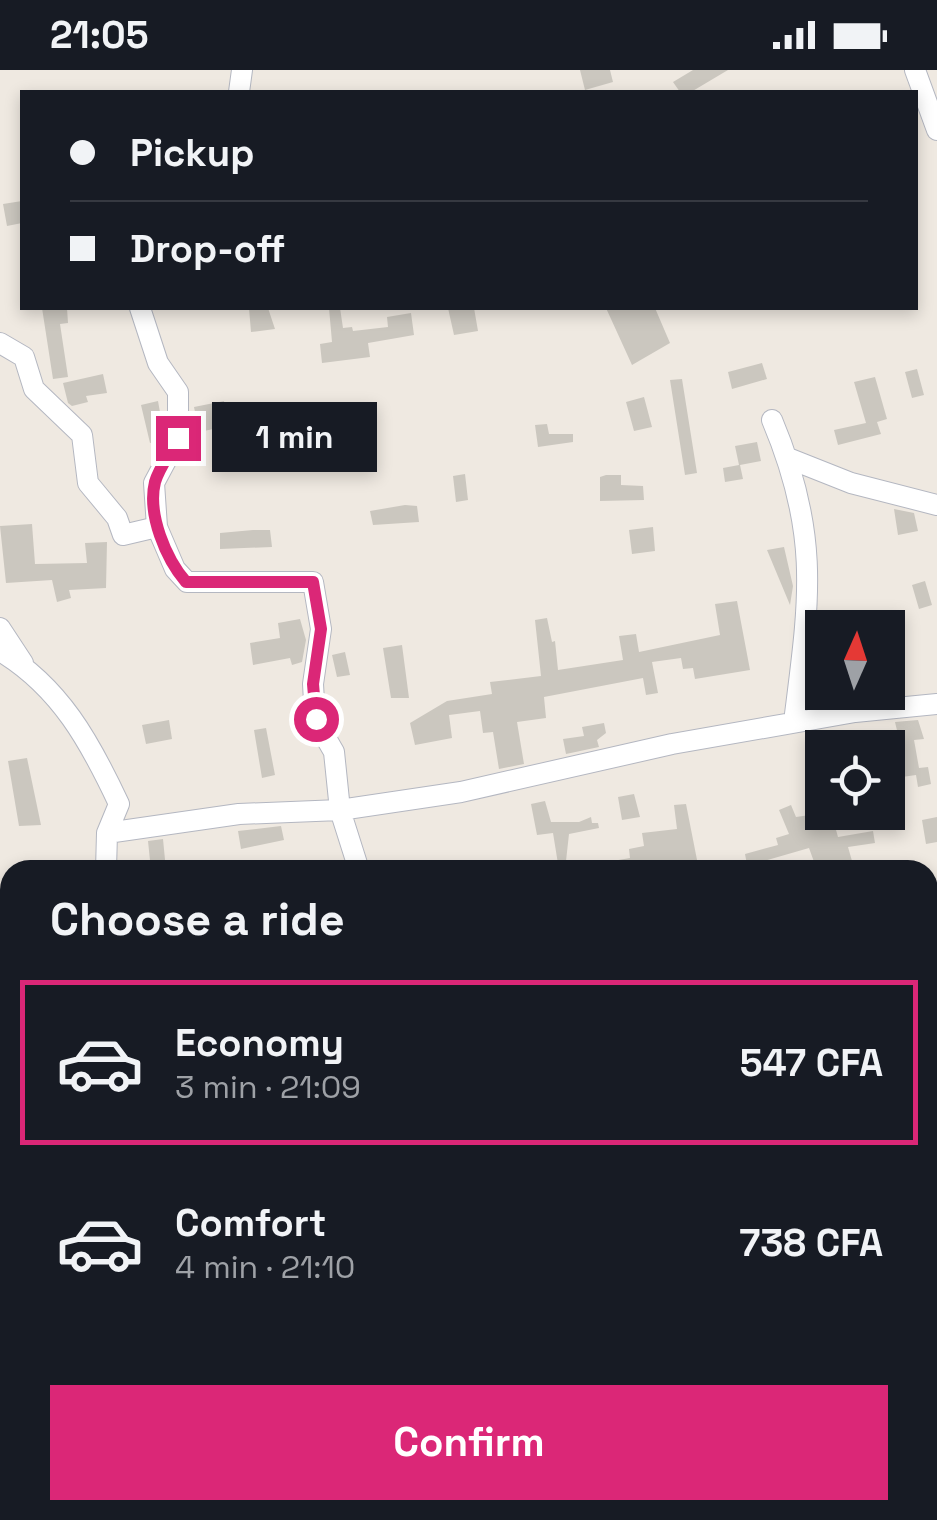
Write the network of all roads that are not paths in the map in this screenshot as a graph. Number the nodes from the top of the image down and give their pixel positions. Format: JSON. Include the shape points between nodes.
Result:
{"nodes":[{"id":1,"x":915,"y":70,"type":"edge"},
{"id":2,"x":937,"y":130,"type":"edge"},
{"id":3,"x":141,"y":310,"type":"edge"},
{"id":4,"x":0,"y":343,"type":"edge"},
{"id":5,"x":0,"y":354,"type":"edge"},
{"id":6,"x":24,"y":357,"type":"junction"},
{"id":7,"x":772,"y":420,"type":"dead end"},
{"id":8,"x":788,"y":458,"type":"junction"},
{"id":9,"x":937,"y":505,"type":"edge"},
{"id":10,"x":157,"y":527,"type":"junction"},
{"id":11,"x":0,"y":628,"type":"edge"},
{"id":12,"x":0,"y":651,"type":"edge"},
{"id":13,"x":24,"y":666,"type":"junction"},
{"id":14,"x":937,"y":704,"type":"edge"},
{"id":15,"x":794,"y":722,"type":"junction"},
{"id":16,"x":340,"y":810,"type":"junction"},
{"id":17,"x":107,"y":833,"type":"junction"},
{"id":18,"x":106,"y":860,"type":"edge"},
{"id":19,"x":356,"y":860,"type":"edge"}],
"edges":[{"from":1,"to":2,"type":"street"},
{"from":3,"to":10,"type":"street","via":[[158,363],[178,392],[178,438],[154,484]]},
{"from":4,"to":6,"type":"street"},
{"from":5,"to":6,"type":"street"},
{"from":6,"to":10,"type":"street","via":[[34,389],[82,436],[88,482],[123,536]]},
{"from":7,"to":8,"type":"street"},
{"from":8,"to":9,"type":"street"},
{"from":8,"to":15,"type":"street","via":[[810,568]]},
{"from":10,"to":16,"type":"street","via":[[186,582],[313,582],[321,629],[316,719],[334,752]]},
{"from":11,"to":13,"type":"street"},
{"from":12,"to":13,"type":"street"},
{"from":13,"to":17,"type":"street","via":[[64,703],[95,752],[119,804]]},
{"from":14,"to":15,"type":"street"},
{"from":15,"to":16,"type":"street","via":[[461,792]]},
{"from":16,"to":17,"type":"street","via":[[239,814]]},
{"from":16,"to":19,"type":"street"},
{"from":17,"to":18,"type":"street"}]}
